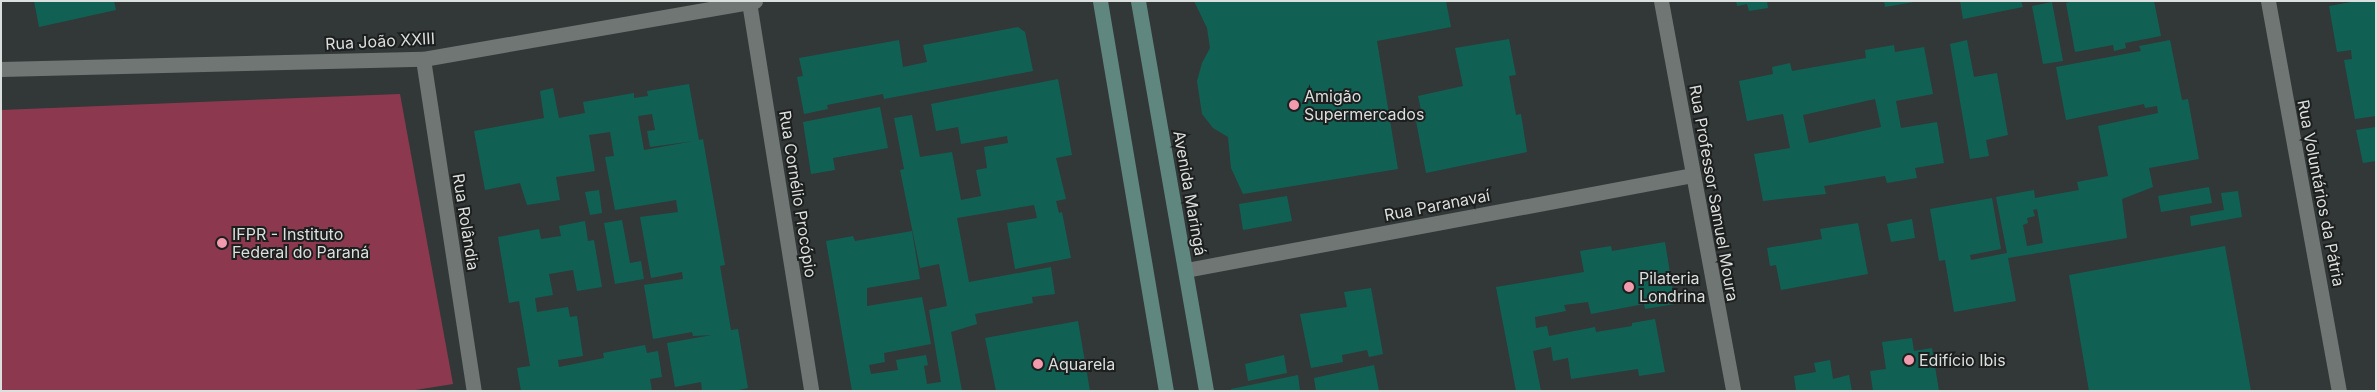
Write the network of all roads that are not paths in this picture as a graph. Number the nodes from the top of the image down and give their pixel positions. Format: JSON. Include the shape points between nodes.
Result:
{"nodes":[{"id":1,"x":1100,"y":1,"type":"edge"},
{"id":2,"x":1138,"y":1,"type":"edge"},
{"id":3,"x":1661,"y":1,"type":"edge"},
{"id":4,"x":2268,"y":1,"type":"edge"},
{"id":5,"x":752,"y":2,"type":"edge"},
{"id":6,"x":423,"y":59,"type":"junction"},
{"id":7,"x":1,"y":69,"type":"edge"},
{"id":8,"x":1693,"y":175,"type":"junction"},
{"id":9,"x":1186,"y":270,"type":"junction"},
{"id":10,"x":474,"y":391,"type":"edge"},
{"id":11,"x":811,"y":391,"type":"edge"},
{"id":12,"x":1166,"y":391,"type":"edge"},
{"id":13,"x":1206,"y":391,"type":"edge"},
{"id":14,"x":1733,"y":391,"type":"edge"},
{"id":15,"x":2339,"y":391,"type":"edge"}],
"edges":[{"from":1,"to":12,"type":"main road"},
{"from":2,"to":9,"type":"main road","name":"Avenida Maringá"},
{"from":3,"to":8,"type":"street","name":"Rua Professor Samuel Moura"},
{"from":4,"to":15,"type":"street","name":"Rua Voluntários da Pátria"},
{"from":5,"to":6,"type":"street","name":"Rua João XXIII"},
{"from":5,"to":11,"type":"street","name":"Rua Cornélio Procópio"},
{"from":6,"to":7,"type":"street","name":"Rua João XXIII"},
{"from":6,"to":10,"type":"street","name":"Rua Rolândia"},
{"from":8,"to":9,"type":"street","name":"Rua Paranavaí"},
{"from":8,"to":14,"type":"street","name":"Rua Professor Samuel Moura"},
{"from":9,"to":13,"type":"main road","name":"Avenida Maringá"}]}
